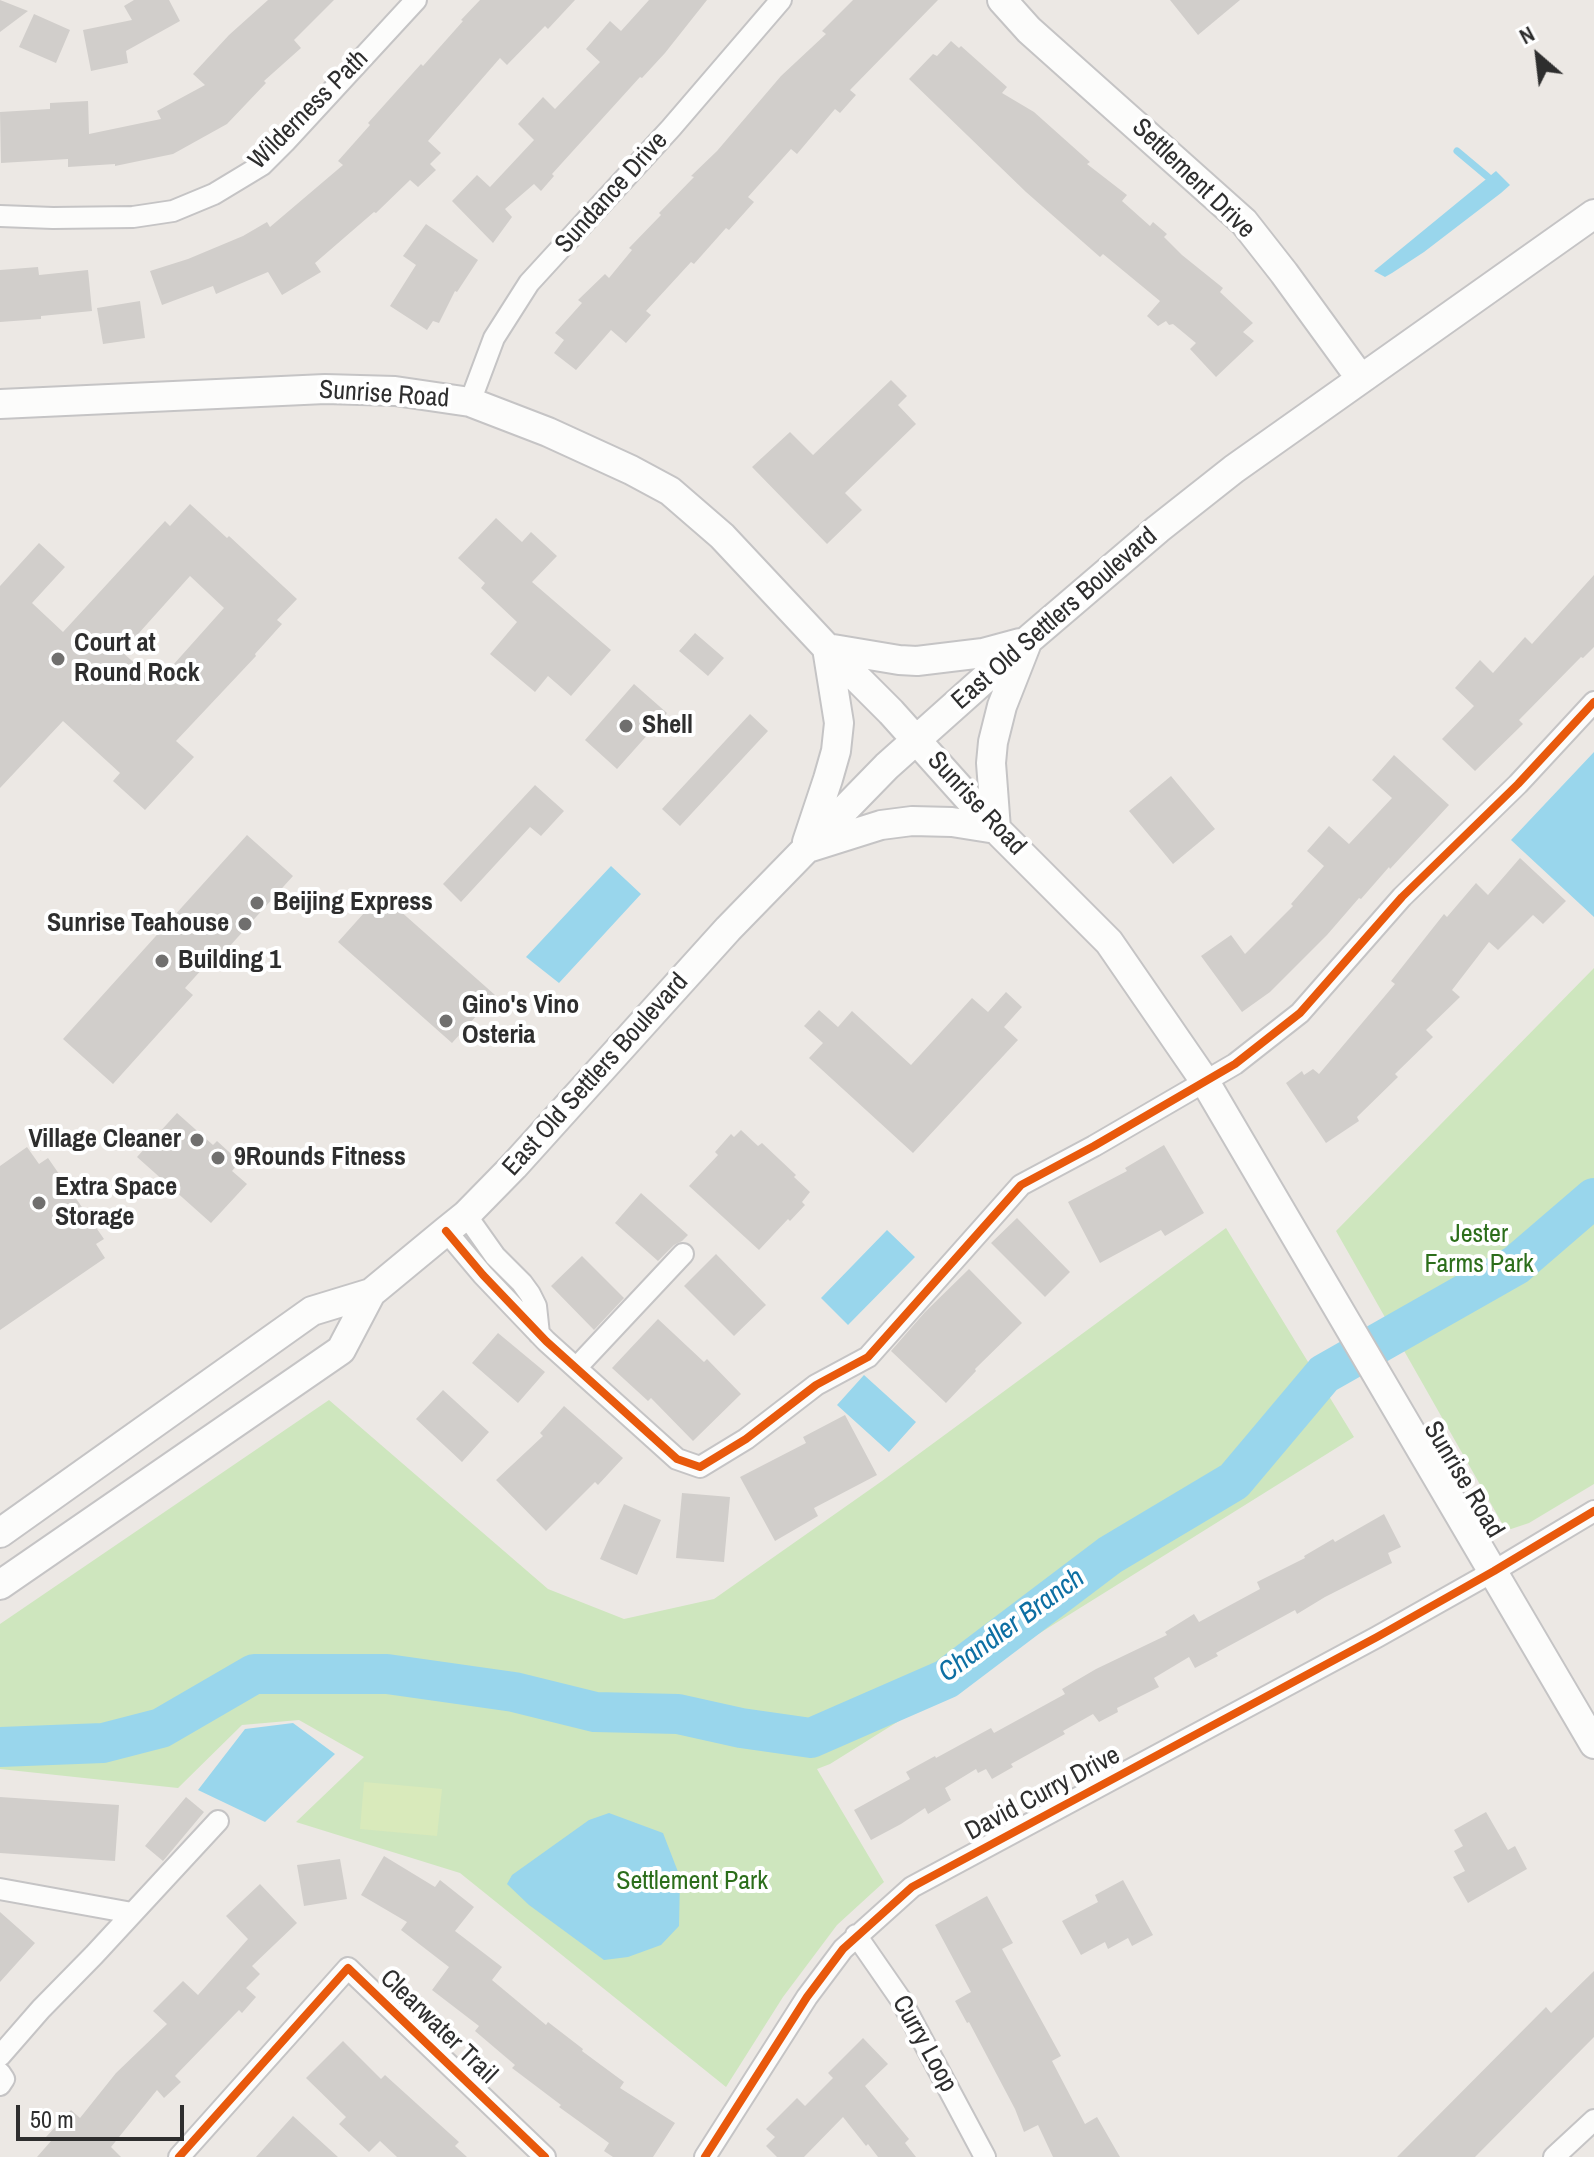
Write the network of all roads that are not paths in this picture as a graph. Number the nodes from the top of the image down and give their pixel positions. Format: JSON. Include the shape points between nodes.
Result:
{"nodes":[{"id":1,"x":781,"y":0,"type":"edge"},
{"id":2,"x":1002,"y":0,"type":"edge"},
{"id":3,"x":404,"y":4,"type":"edge"},
{"id":4,"x":1594,"y":214,"type":"edge"},
{"id":5,"x":0,"y":216,"type":"edge"},
{"id":6,"x":1361,"y":379,"type":"junction"},
{"id":7,"x":470,"y":402,"type":"junction"},
{"id":8,"x":0,"y":404,"type":"edge"},
{"id":9,"x":1027,"y":641,"type":"junction"},
{"id":10,"x":827,"y":648,"type":"junction"},
{"id":11,"x":1594,"y":702,"type":"edge"},
{"id":12,"x":916,"y":740,"type":"junction"},
{"id":13,"x":996,"y":829,"type":"junction"},
{"id":14,"x":804,"y":850,"type":"junction"},
{"id":15,"x":1204,"y":1080,"type":"junction"},
{"id":16,"x":456,"y":1223,"type":"junction"},
{"id":17,"x":683,"y":1254,"type":"dead end"},
{"id":18,"x":371,"y":1293,"type":"junction"},
{"id":19,"x":576,"y":1368,"type":"junction"},
{"id":20,"x":1594,"y":1511,"type":"edge"},
{"id":21,"x":0,"y":1533,"type":"edge"},
{"id":22,"x":1494,"y":1571,"type":"junction"},
{"id":23,"x":0,"y":1585,"type":"edge"},
{"id":24,"x":1594,"y":1744,"type":"edge"},
{"id":25,"x":218,"y":1821,"type":"dead end"},
{"id":26,"x":0,"y":1889,"type":"edge"},
{"id":27,"x":132,"y":1913,"type":"junction"},
{"id":28,"x":856,"y":1935,"type":"junction"},
{"id":29,"x":0,"y":2056,"type":"edge"},
{"id":30,"x":0,"y":2073,"type":"edge"},
{"id":31,"x":0,"y":2085,"type":"edge"},
{"id":32,"x":1594,"y":2120,"type":"edge"},
{"id":33,"x":179,"y":2157,"type":"edge"},
{"id":34,"x":545,"y":2157,"type":"edge"},
{"id":35,"x":705,"y":2157,"type":"edge"},
{"id":36,"x":985,"y":2157,"type":"edge"},
{"id":37,"x":1554,"y":2157,"type":"edge"}],
"edges":[{"from":1,"to":7,"type":"street","name":"Sundance Drive","via":[[529,283],[494,338]]},
{"from":2,"to":6,"type":"main road","name":"Settlement Drive","via":[[1244,222]]},
{"from":3,"to":5,"type":"street","name":"Wilderness Path","via":[[262,165],[214,194],[173,211],[133,217]]},
{"from":4,"to":6,"type":"main road","name":"East Old Settlers Boulevard"},
{"from":6,"to":9,"type":"main road","name":"East Old Settlers Boulevard","via":[[1234,469]]},
{"from":7,"to":8,"type":"main road","name":"Sunrise Road","via":[[395,391],[325,389]]},
{"from":7,"to":10,"type":"main road","name":"Sunrise Road","via":[[548,432],[670,491],[722,536]]},
{"from":9,"to":10,"type":"main road","via":[[917,661]]},
{"from":9,"to":12,"type":"main road","name":"East Old Settlers Boulevard"},
{"from":9,"to":13,"type":"main road","via":[[993,742]]},
{"from":10,"to":12,"type":"main road","name":"Sunrise Road"},
{"from":10,"to":14,"type":"main road","via":[[839,723],[828,779]]},
{"from":11,"to":15,"type":"street","via":[[1402,897],[1300,1013],[1235,1064]]},
{"from":12,"to":13,"type":"main road","name":"Sunrise Road"},
{"from":12,"to":14,"type":"main road","name":"East Old Settlers Boulevard"},
{"from":13,"to":14,"type":"main road","via":[[912,821],[881,825]]},
{"from":13,"to":15,"type":"main road","name":"Sunrise Road","via":[[1109,942]]},
{"from":14,"to":16,"type":"main road","name":"East Old Settlers Boulevard"},
{"from":15,"to":19,"type":"street","via":[[1021,1185],[868,1357],[816,1385],[700,1467],[677,1459]]},
{"from":15,"to":22,"type":"main road","name":"Sunrise Road"},
{"from":16,"to":18,"type":"main road","name":"East Old Settlers Boulevard"},
{"from":16,"to":19,"type":"street","via":[[483,1275]]},
{"from":17,"to":19,"type":"street"},
{"from":18,"to":21,"type":"main road","name":"East Old Settlers Boulevard","via":[[312,1311]]},
{"from":18,"to":23,"type":"main road","name":"East Old Settlers Boulevard","via":[[341,1350]]},
{"from":20,"to":22,"type":"street","name":"David Curry Drive"},
{"from":22,"to":24,"type":"main road","name":"Sunrise Road"},
{"from":22,"to":28,"type":"street","name":"David Curry Drive","via":[[912,1887]]},
{"from":25,"to":27,"type":"street"},
{"from":26,"to":27,"type":"street"},
{"from":27,"to":29,"type":"street"},
{"from":28,"to":35,"type":"street","name":"David Curry Drive","via":[[807,1997]]},
{"from":28,"to":36,"type":"street","name":"Curry Loop","via":[[901,2000]]},
{"from":30,"to":31,"type":"street"},
{"from":32,"to":37,"type":"street"},
{"from":33,"to":34,"type":"street","name":"Clearwater Trail","via":[[348,1968]]}]}
